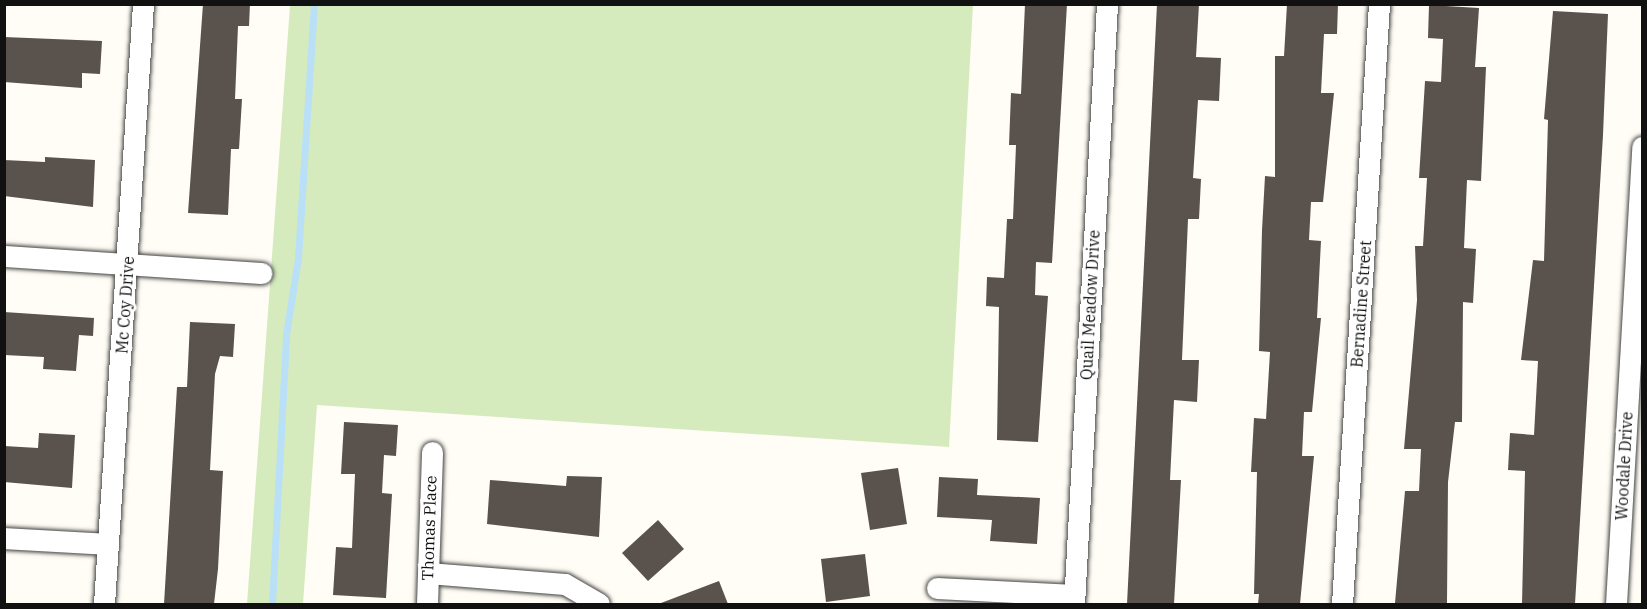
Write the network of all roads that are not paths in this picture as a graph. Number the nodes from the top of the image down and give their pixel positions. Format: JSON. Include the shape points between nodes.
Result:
{"nodes":[{"id":1,"x":143,"y":4,"type":"edge"},
{"id":2,"x":1107,"y":4,"type":"edge"},
{"id":3,"x":1379,"y":4,"type":"edge"},
{"id":4,"x":1642,"y":147,"type":"edge"},
{"id":5,"x":4,"y":256,"type":"edge"},
{"id":6,"x":128,"y":264,"type":"junction"},
{"id":7,"x":261,"y":273,"type":"dead end"},
{"id":8,"x":432,"y":452,"type":"dead end"},
{"id":9,"x":4,"y":538,"type":"edge"},
{"id":10,"x":108,"y":544,"type":"junction"},
{"id":11,"x":429,"y":573,"type":"junction"},
{"id":12,"x":937,"y":588,"type":"dead end"},
{"id":13,"x":1074,"y":600,"type":"edge"},
{"id":14,"x":104,"y":604,"type":"edge"},
{"id":15,"x":427,"y":604,"type":"edge"},
{"id":16,"x":598,"y":604,"type":"edge"},
{"id":17,"x":1342,"y":604,"type":"edge"},
{"id":18,"x":1616,"y":604,"type":"edge"}],
"edges":[{"from":1,"to":6,"type":"street","name":"Mc Coy Drive"},
{"from":2,"to":13,"type":"street","name":"Quail Meadow Drive"},
{"from":3,"to":17,"type":"street","name":"Bernadine Street"},
{"from":4,"to":18,"type":"street","name":"Woodale Drive"},
{"from":5,"to":6,"type":"street"},
{"from":6,"to":7,"type":"street"},
{"from":6,"to":10,"type":"street","name":"Mc Coy Drive"},
{"from":8,"to":11,"type":"street","name":"Thomas Place"},
{"from":9,"to":10,"type":"street"},
{"from":10,"to":14,"type":"street","name":"Mc Coy Drive"},
{"from":11,"to":15,"type":"street","name":"Thomas Place"},
{"from":11,"to":16,"type":"street","via":[[565,584]]},
{"from":12,"to":13,"type":"street"}]}
